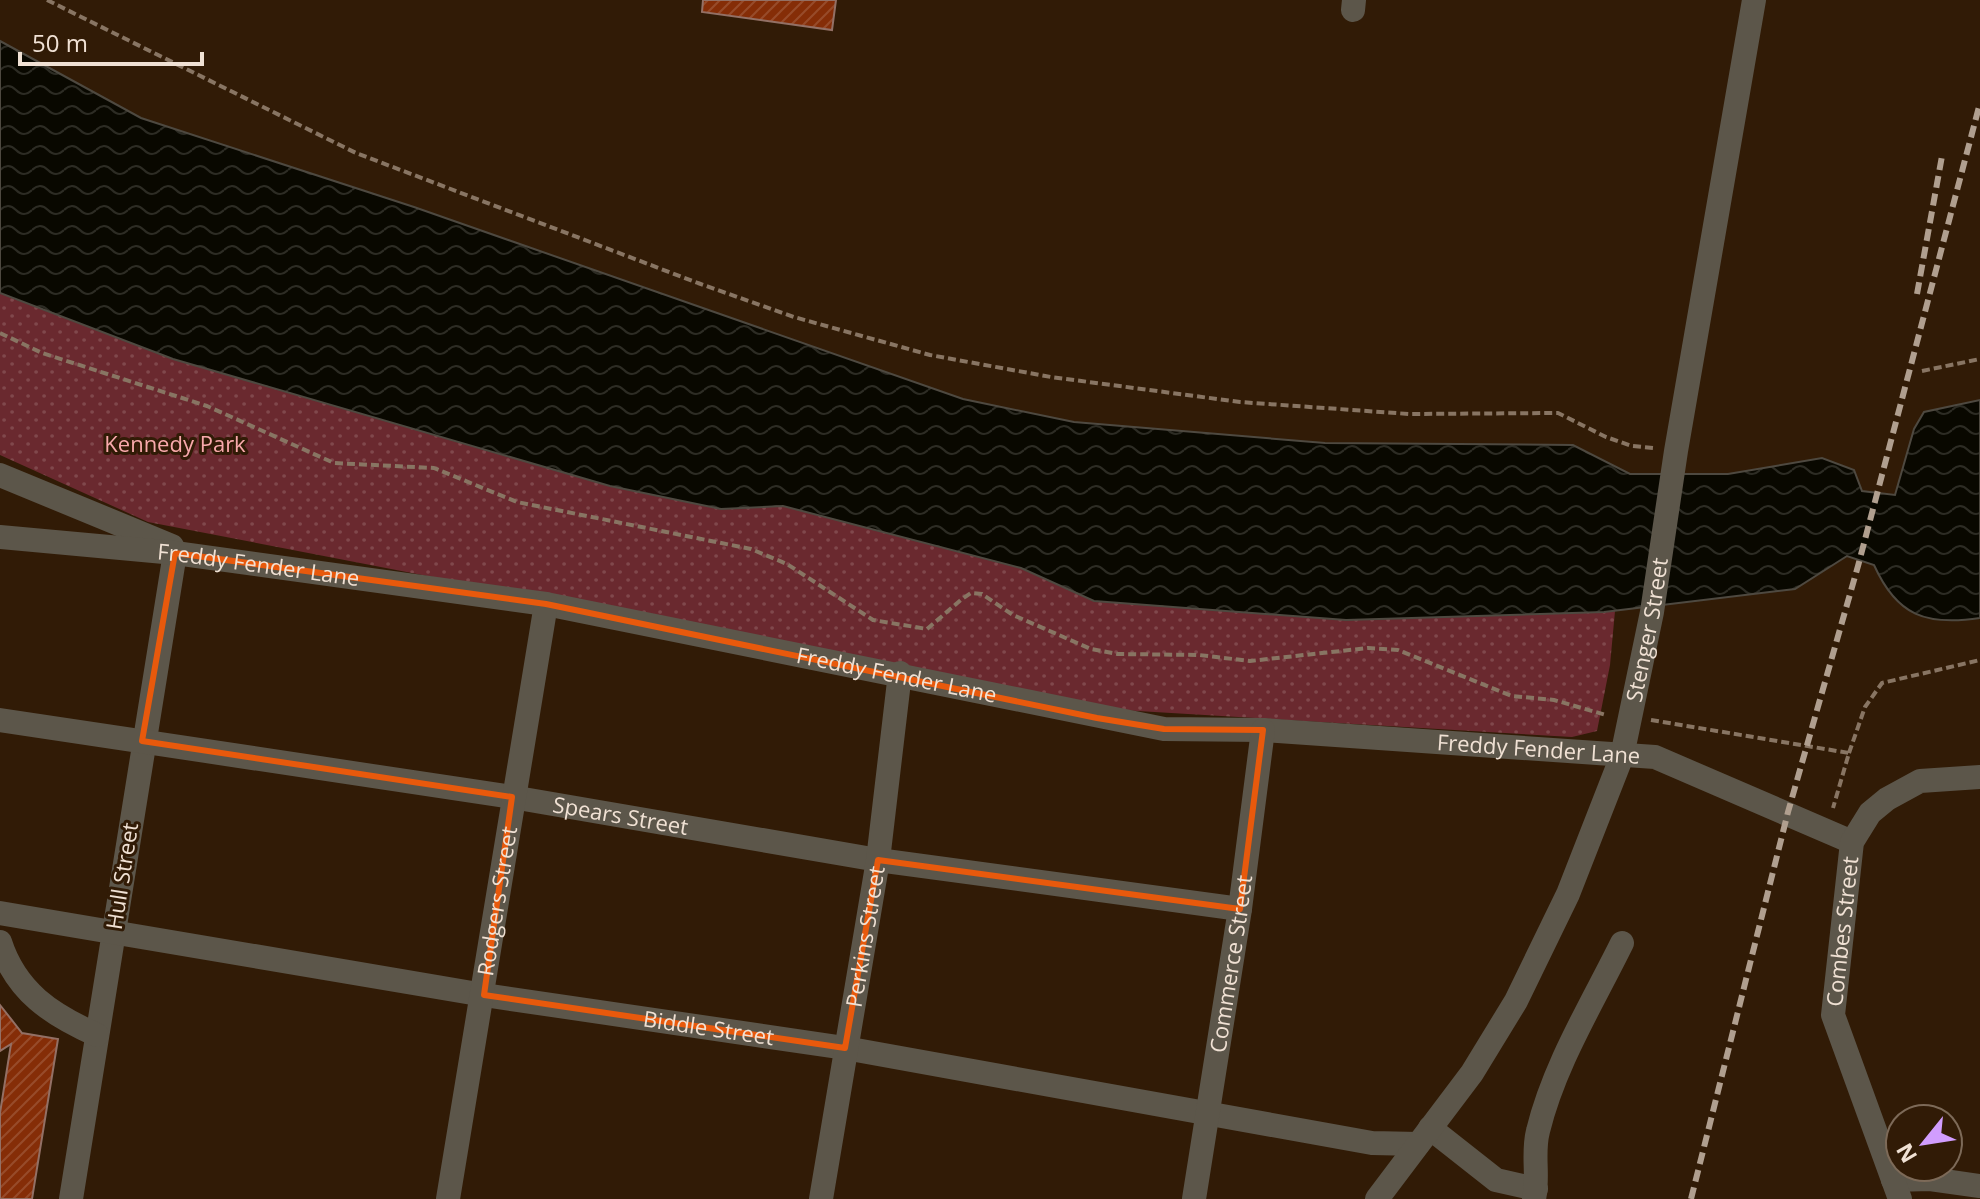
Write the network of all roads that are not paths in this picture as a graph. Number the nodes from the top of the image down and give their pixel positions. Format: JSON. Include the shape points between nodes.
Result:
{"nodes":[{"id":1,"x":1754,"y":0,"type":"edge"},
{"id":2,"x":0,"y":475,"type":"edge"},
{"id":3,"x":0,"y":537,"type":"edge"},
{"id":4,"x":175,"y":553,"type":"junction"},
{"id":5,"x":546,"y":604,"type":"junction"},
{"id":6,"x":900,"y":673,"type":"junction"},
{"id":7,"x":0,"y":720,"type":"edge"},
{"id":8,"x":1263,"y":730,"type":"junction"},
{"id":9,"x":142,"y":741,"type":"junction"},
{"id":10,"x":1622,"y":756,"type":"junction"},
{"id":11,"x":1980,"y":777,"type":"edge"},
{"id":12,"x":512,"y":797,"type":"junction"},
{"id":13,"x":1852,"y":842,"type":"junction"},
{"id":14,"x":878,"y":860,"type":"junction"},
{"id":15,"x":1240,"y":909,"type":"junction"},
{"id":16,"x":0,"y":913,"type":"edge"},
{"id":17,"x":113,"y":931,"type":"junction"},
{"id":18,"x":0,"y":942,"type":"edge"},
{"id":19,"x":1622,"y":943,"type":"dead end"},
{"id":20,"x":484,"y":995,"type":"junction"},
{"id":21,"x":97,"y":1035,"type":"junction"},
{"id":22,"x":845,"y":1048,"type":"junction"},
{"id":23,"x":1208,"y":1113,"type":"junction"},
{"id":24,"x":1424,"y":1136,"type":"junction"},
{"id":25,"x":1980,"y":1186,"type":"edge"},
{"id":26,"x":1893,"y":1193,"type":"edge"},
{"id":27,"x":1535,"y":1194,"type":"edge"},
{"id":28,"x":71,"y":1199,"type":"edge"},
{"id":29,"x":448,"y":1199,"type":"edge"},
{"id":30,"x":821,"y":1199,"type":"edge"},
{"id":31,"x":1194,"y":1199,"type":"edge"},
{"id":32,"x":1377,"y":1199,"type":"edge"}],
"edges":[{"from":1,"to":10,"type":"street","name":"Stenger Street","via":[[1652,612]]},
{"from":2,"to":4,"type":"street","via":[[172,546]]},
{"from":3,"to":4,"type":"street","name":"Freddy Fender Lane"},
{"from":4,"to":5,"type":"street","name":"Freddy Fender Lane"},
{"from":4,"to":9,"type":"street","name":"Hull Street"},
{"from":5,"to":6,"type":"street","name":"Freddy Fender Lane"},
{"from":5,"to":12,"type":"street","name":"Rodgers Street"},
{"from":6,"to":8,"type":"street","name":"Freddy Fender Lane","via":[[1164,729]]},
{"from":6,"to":14,"type":"street","name":"Perkins Street"},
{"from":7,"to":9,"type":"street","name":"Spears Street"},
{"from":8,"to":10,"type":"street","name":"Freddy Fender Lane"},
{"from":8,"to":15,"type":"street","name":"Commerce Street"},
{"from":9,"to":12,"type":"street","name":"Spears Street"},
{"from":9,"to":17,"type":"street","name":"Hull Street"},
{"from":10,"to":13,"type":"street","name":"Freddy Fender Lane","via":[[1655,757]]},
{"from":10,"to":24,"type":"street","name":"Stenger Street","via":[[1568,894],[1516,1001],[1472,1073]]},
{"from":11,"to":13,"type":"street","via":[[1920,781],[1870,813]]},
{"from":12,"to":14,"type":"street","name":"Spears Street"},
{"from":12,"to":20,"type":"street","name":"Rodgers Street"},
{"from":13,"to":26,"type":"street","name":"Combes Street","via":[[1833,1015]]},
{"from":14,"to":15,"type":"street","name":"Spears Street"},
{"from":14,"to":22,"type":"street","name":"Perkins Street"},
{"from":15,"to":23,"type":"street","name":"Commerce Street"},
{"from":16,"to":17,"type":"street","name":"Biddle Street"},
{"from":17,"to":20,"type":"street","name":"Biddle Street"},
{"from":17,"to":21,"type":"street","name":"Hull Street"},
{"from":18,"to":21,"type":"street","via":[[15,975],[35,1000],[57,1018]]},
{"from":19,"to":27,"type":"street","via":[[1548,1092],[1536,1136]]},
{"from":20,"to":22,"type":"street","name":"Biddle Street"},
{"from":20,"to":29,"type":"street","name":"Rodgers Street"},
{"from":21,"to":28,"type":"street","name":"Hull Street"},
{"from":22,"to":23,"type":"street","name":"Biddle Street"},
{"from":22,"to":30,"type":"street","name":"Perkins Street"},
{"from":23,"to":24,"type":"street","name":"Biddle Street","via":[[1372,1143]]},
{"from":23,"to":31,"type":"street","name":"Commerce Street"},
{"from":24,"to":27,"type":"street","via":[[1496,1180]]},
{"from":24,"to":32,"type":"street","name":"Stenger Street"},
{"from":25,"to":26,"type":"street","via":[[1930,1179]]}]}
